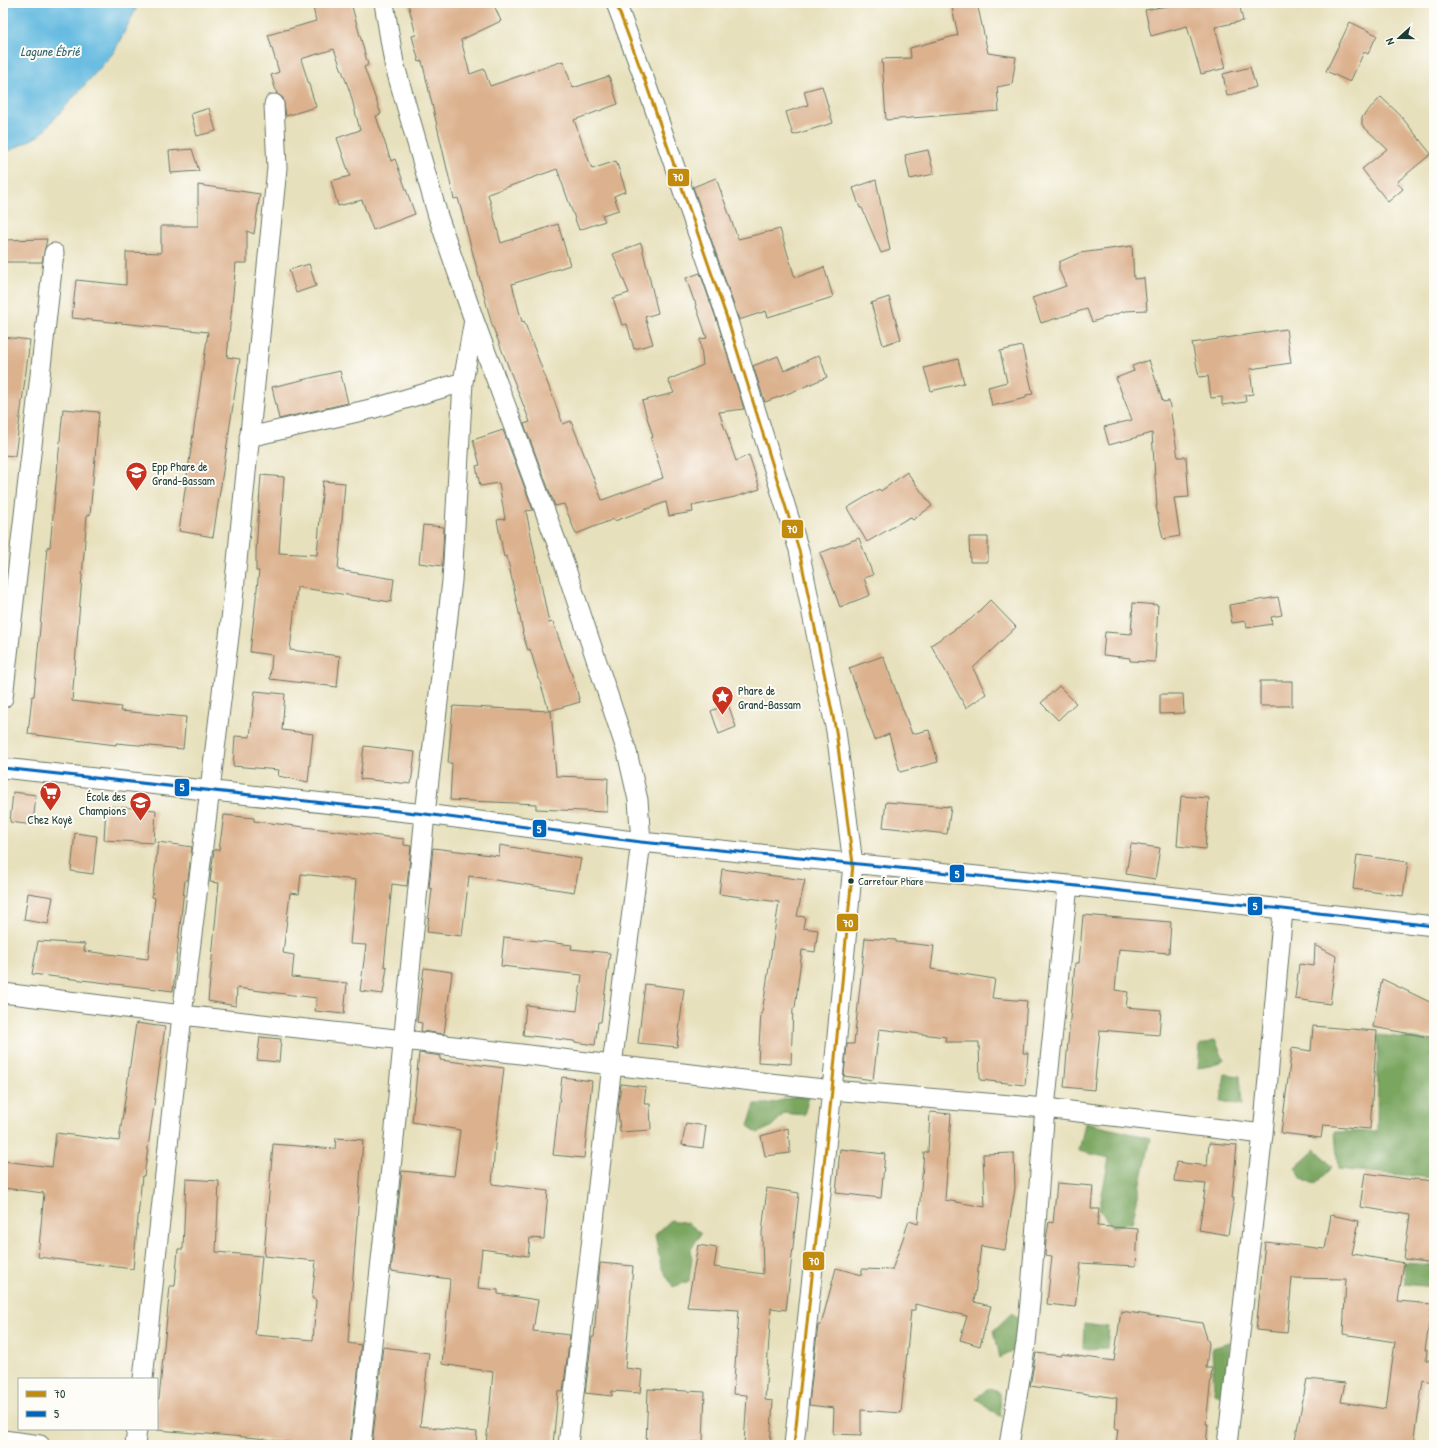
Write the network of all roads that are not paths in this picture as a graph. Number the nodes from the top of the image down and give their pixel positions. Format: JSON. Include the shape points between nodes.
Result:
{"nodes":[{"id":1,"x":384,"y":3,"type":"edge"},
{"id":2,"x":616,"y":3,"type":"edge"},
{"id":3,"x":274,"y":104,"type":"dead end"},
{"id":4,"x":54,"y":253,"type":"dead end"},
{"id":5,"x":474,"y":320,"type":"junction"},
{"id":6,"x":463,"y":382,"type":"junction"},
{"id":7,"x":249,"y":437,"type":"junction"},
{"id":8,"x":3,"y":698,"type":"edge"},
{"id":9,"x":3,"y":768,"type":"edge"},
{"id":10,"x":209,"y":791,"type":"junction"},
{"id":11,"x":425,"y":814,"type":"junction"},
{"id":12,"x":641,"y":842,"type":"junction"},
{"id":13,"x":853,"y":864,"type":"junction"},
{"id":14,"x":1068,"y":885,"type":"junction"},
{"id":15,"x":1283,"y":910,"type":"junction"},
{"id":16,"x":1434,"y":926,"type":"edge"},
{"id":17,"x":3,"y":993,"type":"edge"},
{"id":18,"x":182,"y":1015,"type":"junction"},
{"id":19,"x":404,"y":1040,"type":"junction"},
{"id":20,"x":612,"y":1065,"type":"junction"},
{"id":21,"x":832,"y":1090,"type":"junction"},
{"id":22,"x":1045,"y":1108,"type":"junction"},
{"id":23,"x":1263,"y":1134,"type":"junction"},
{"id":24,"x":142,"y":1378,"type":"edge"},
{"id":25,"x":137,"y":1430,"type":"edge"},
{"id":26,"x":3,"y":1440,"type":"edge"},
{"id":27,"x":40,"y":1445,"type":"edge"},
{"id":28,"x":135,"y":1445,"type":"edge"},
{"id":29,"x":361,"y":1445,"type":"edge"},
{"id":30,"x":568,"y":1445,"type":"edge"},
{"id":31,"x":794,"y":1445,"type":"edge"},
{"id":32,"x":1009,"y":1445,"type":"edge"},
{"id":33,"x":1227,"y":1445,"type":"edge"}],
"edges":[{"from":1,"to":5,"type":"street","via":[[398,78],[438,216]]},
{"from":2,"to":13,"type":"street","via":[[728,321],[799,550],[836,731]]},
{"from":3,"to":7,"type":"street","via":[[277,168]]},
{"from":4,"to":8,"type":"street"},
{"from":5,"to":6,"type":"street"},
{"from":5,"to":12,"type":"street","via":[[562,557],[627,752],[638,800]]},
{"from":6,"to":7,"type":"street","via":[[375,408]]},
{"from":6,"to":11,"type":"street","via":[[452,581]]},
{"from":7,"to":10,"type":"street","via":[[231,620]]},
{"from":9,"to":10,"type":"street"},
{"from":10,"to":11,"type":"street"},
{"from":10,"to":18,"type":"street"},
{"from":11,"to":12,"type":"street"},
{"from":11,"to":19,"type":"street"},
{"from":12,"to":13,"type":"street"},
{"from":12,"to":20,"type":"street"},
{"from":13,"to":14,"type":"street"},
{"from":13,"to":21,"type":"street"},
{"from":14,"to":15,"type":"street"},
{"from":14,"to":22,"type":"street"},
{"from":15,"to":16,"type":"street"},
{"from":15,"to":23,"type":"street"},
{"from":17,"to":18,"type":"street"},
{"from":18,"to":19,"type":"street"},
{"from":18,"to":24,"type":"street"},
{"from":19,"to":20,"type":"street"},
{"from":19,"to":29,"type":"street"},
{"from":20,"to":21,"type":"street"},
{"from":20,"to":30,"type":"street"},
{"from":21,"to":22,"type":"street"},
{"from":21,"to":31,"type":"street"},
{"from":22,"to":23,"type":"street"},
{"from":22,"to":32,"type":"street","via":[[1026,1343]]},
{"from":23,"to":33,"type":"street"},
{"from":25,"to":28,"type":"street"},
{"from":26,"to":27,"type":"street"}]}
